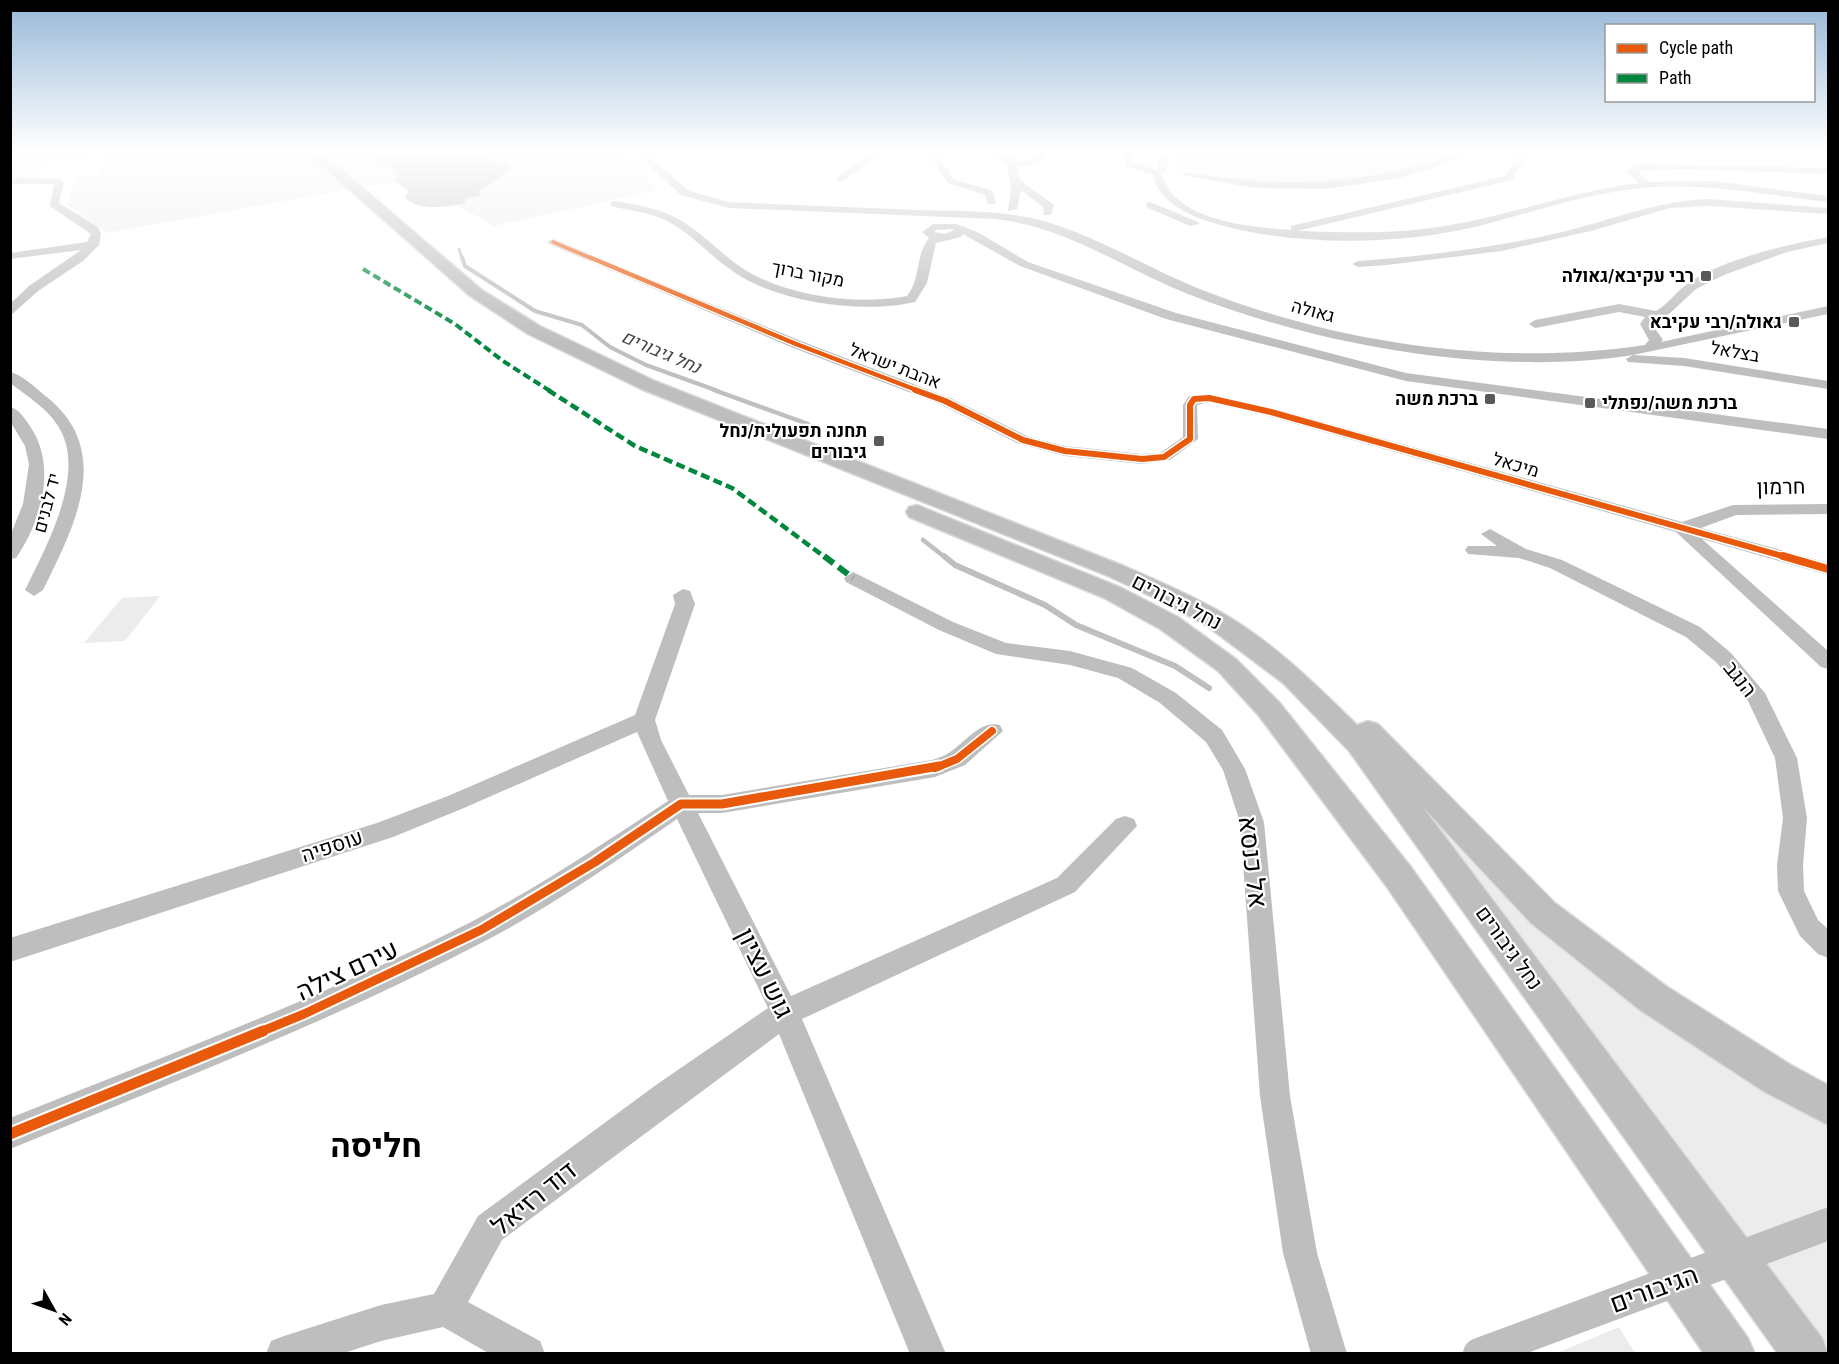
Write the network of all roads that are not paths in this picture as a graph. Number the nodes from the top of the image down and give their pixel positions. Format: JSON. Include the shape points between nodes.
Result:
{"nodes":[{"id":1,"x":74,"y":217,"type":"edge"},
{"id":2,"x":367,"y":217,"type":"edge"},
{"id":3,"x":388,"y":217,"type":"edge"},
{"id":4,"x":669,"y":217,"type":"edge"},
{"id":5,"x":1031,"y":217,"type":"edge"},
{"id":6,"x":1063,"y":217,"type":"edge"},
{"id":7,"x":1176,"y":217,"type":"edge"},
{"id":8,"x":1212,"y":217,"type":"edge"},
{"id":9,"x":1225,"y":217,"type":"edge"},
{"id":10,"x":1345,"y":217,"type":"edge"},
{"id":11,"x":1497,"y":217,"type":"edge"},
{"id":12,"x":1621,"y":217,"type":"edge"},
{"id":13,"x":1289,"y":230,"type":"junction"},
{"id":14,"x":1379,"y":233,"type":"junction"},
{"id":15,"x":1828,"y":240,"type":"edge"},
{"id":16,"x":553,"y":242,"type":"dead end"},
{"id":17,"x":93,"y":245,"type":"junction"},
{"id":18,"x":10,"y":256,"type":"edge"},
{"id":19,"x":1358,"y":264,"type":"dead end"},
{"id":20,"x":1828,"y":310,"type":"edge"},
{"id":21,"x":10,"y":312,"type":"edge"},
{"id":22,"x":1657,"y":315,"type":"junction"},
{"id":23,"x":1535,"y":324,"type":"dead end"},
{"id":24,"x":1648,"y":328,"type":"junction"},
{"id":25,"x":1698,"y":338,"type":"junction"},
{"id":26,"x":1651,"y":346,"type":"junction"},
{"id":27,"x":1619,"y":352,"type":"junction"},
{"id":28,"x":1564,"y":358,"type":"junction"},
{"id":29,"x":10,"y":376,"type":"edge"},
{"id":30,"x":1828,"y":385,"type":"edge"},
{"id":31,"x":1194,"y":399,"type":"joint"},
{"id":32,"x":10,"y":411,"type":"edge"},
{"id":33,"x":1828,"y":434,"type":"edge"},
{"id":34,"x":1828,"y":509,"type":"edge"},
{"id":35,"x":1684,"y":527,"type":"junction"},
{"id":36,"x":1490,"y":534,"type":"dead end"},
{"id":37,"x":1474,"y":550,"type":"dead end"},
{"id":38,"x":1520,"y":553,"type":"junction"},
{"id":39,"x":10,"y":554,"type":"edge"},
{"id":40,"x":1828,"y":569,"type":"edge"},
{"id":41,"x":853,"y":578,"type":"dead end"},
{"id":42,"x":34,"y":590,"type":"dead end"},
{"id":43,"x":683,"y":595,"type":"dead end"},
{"id":44,"x":1235,"y":633,"type":"junction"},
{"id":45,"x":1828,"y":662,"type":"edge"},
{"id":46,"x":644,"y":720,"type":"junction"},
{"id":47,"x":992,"y":731,"type":"dead end"},
{"id":48,"x":681,"y":804,"type":"junction"},
{"id":49,"x":1125,"y":826,"type":"dead end"},
{"id":50,"x":1828,"y":946,"type":"edge"},
{"id":51,"x":10,"y":950,"type":"edge"},
{"id":52,"x":785,"y":1013,"type":"junction"},
{"id":53,"x":1828,"y":1106,"type":"edge"},
{"id":54,"x":10,"y":1134,"type":"edge"},
{"id":55,"x":1828,"y":1224,"type":"edge"},
{"id":56,"x":445,"y":1309,"type":"junction"},
{"id":57,"x":284,"y":1353,"type":"edge"},
{"id":58,"x":527,"y":1353,"type":"edge"},
{"id":59,"x":927,"y":1353,"type":"edge"},
{"id":60,"x":1329,"y":1353,"type":"edge"},
{"id":61,"x":1479,"y":1353,"type":"edge"},
{"id":62,"x":1732,"y":1353,"type":"edge"},
{"id":63,"x":1806,"y":1353,"type":"edge"}],
"edges":[{"from":1,"to":17,"type":"street","via":[[94,229]]},
{"from":2,"to":62,"type":"main road","name":"נחל גיבורים","via":[[461,301],[563,365],[1113,593],[1169,623],[1227,665],[1269,709],[1399,877]]},
{"from":3,"to":44,"type":"main road","name":"נחל גיבורים","via":[[476,293],[534,330],[659,389],[1116,571]]},
{"from":4,"to":33,"type":"street","name":"מקור ברוך","via":[[758,282],[817,297],[865,303],[911,299],[923,281],[928,243],[936,236],[956,233],[983,241],[1024,264],[1171,316],[1362,367],[1461,386]]},
{"from":5,"to":28,"type":"street","name":"גאולה","via":[[1224,303],[1334,336],[1425,350]]},
{"from":6,"to":27,"type":"street","name":"גאולה","via":[[1185,282],[1321,327],[1401,341],[1492,350]]},
{"from":7,"to":14,"type":"street","via":[[1245,238],[1366,246],[1381,242]]},
{"from":8,"to":14,"type":"street","via":[[1239,226],[1307,236]]},
{"from":9,"to":13,"type":"street"},
{"from":10,"to":13,"type":"street"},
{"from":11,"to":14,"type":"street","via":[[1449,229]]},
{"from":12,"to":19,"type":"street","via":[[1504,248],[1440,259]]},
{"from":13,"to":14,"type":"street"},
{"from":15,"to":22,"type":"street","via":[[1784,249],[1720,272],[1692,286]]},
{"from":16,"to":31,"type":"street","name":"אהבת ישראל","via":[[796,344],[945,401],[1043,446],[1142,459],[1164,457],[1190,439],[1190,405]]},
{"from":17,"to":18,"type":"street"},
{"from":17,"to":21,"type":"street","via":[[77,261],[30,291]]},
{"from":20,"to":25,"type":"street","name":"גאולה"},
{"from":22,"to":23,"type":"street","via":[[1619,308]]},
{"from":22,"to":24,"type":"street","via":[[1647,321]]},
{"from":24,"to":25,"type":"street","via":[[1671,336]]},
{"from":24,"to":26,"type":"street","via":[[1656,340]]},
{"from":25,"to":26,"type":"street","name":"גאולה"},
{"from":26,"to":27,"type":"street","name":"גאולה"},
{"from":27,"to":28,"type":"street","name":"גאולה"},
{"from":28,"to":30,"type":"street","name":"בצלאל","via":[[1684,362]]},
{"from":29,"to":42,"type":"street","name":"יד לבנים","via":[[54,410],[71,434],[76,466],[70,504]]},
{"from":31,"to":35,"type":"street","name":"מיכאל","via":[[1209,398],[1271,412]]},
{"from":32,"to":39,"type":"street","name":"יד לבנים","via":[[35,450],[36,481],[25,525]]},
{"from":34,"to":35,"type":"street","name":"חרמון","via":[[1733,510]]},
{"from":35,"to":40,"type":"street","name":"מיכאל"},
{"from":35,"to":45,"type":"street","via":[[1685,533]]},
{"from":36,"to":38,"type":"street","name":"הנגב"},
{"from":37,"to":38,"type":"street"},
{"from":38,"to":50,"type":"street","name":"הנגב","via":[[1556,564],[1693,632],[1724,658],[1757,698],[1786,758],[1795,818],[1791,891],[1809,928]]},
{"from":41,"to":60,"type":"street","name":"אל כנסא","via":[[946,626],[1003,649],[1070,658],[1125,673],[1168,698],[1214,736],[1234,770],[1252,822],[1275,1096],[1300,1253]]},
{"from":43,"to":46,"type":"street","via":[[685,604]]},
{"from":44,"to":53,"type":"main road","via":[[1323,693],[1366,730],[1543,913],[1653,998]]},
{"from":44,"to":63,"type":"main road","name":"נחל גיבורים","via":[[1292,677],[1359,744]]},
{"from":46,"to":48,"type":"street","name":"גוש עציון"},
{"from":46,"to":51,"type":"street","name":"עוספיה","via":[[384,830]]},
{"from":47,"to":48,"type":"street","via":[[957,759],[935,768],[722,804]]},
{"from":48,"to":52,"type":"street","name":"גוש עציון"},
{"from":48,"to":54,"type":"street","name":"עירם צילה","via":[[595,862],[481,930],[304,1014]]},
{"from":49,"to":52,"type":"street","name":"דוד רזיאל","via":[[1066,885]]},
{"from":52,"to":56,"type":"street","name":"דוד רזיאל","via":[[490,1228]]},
{"from":52,"to":59,"type":"street","name":"גוש עציון"},
{"from":55,"to":61,"type":"street","name":"הגיבורים","bridge":true},
{"from":56,"to":57,"type":"street","via":[[381,1323]]},
{"from":56,"to":58,"type":"street"}]}
